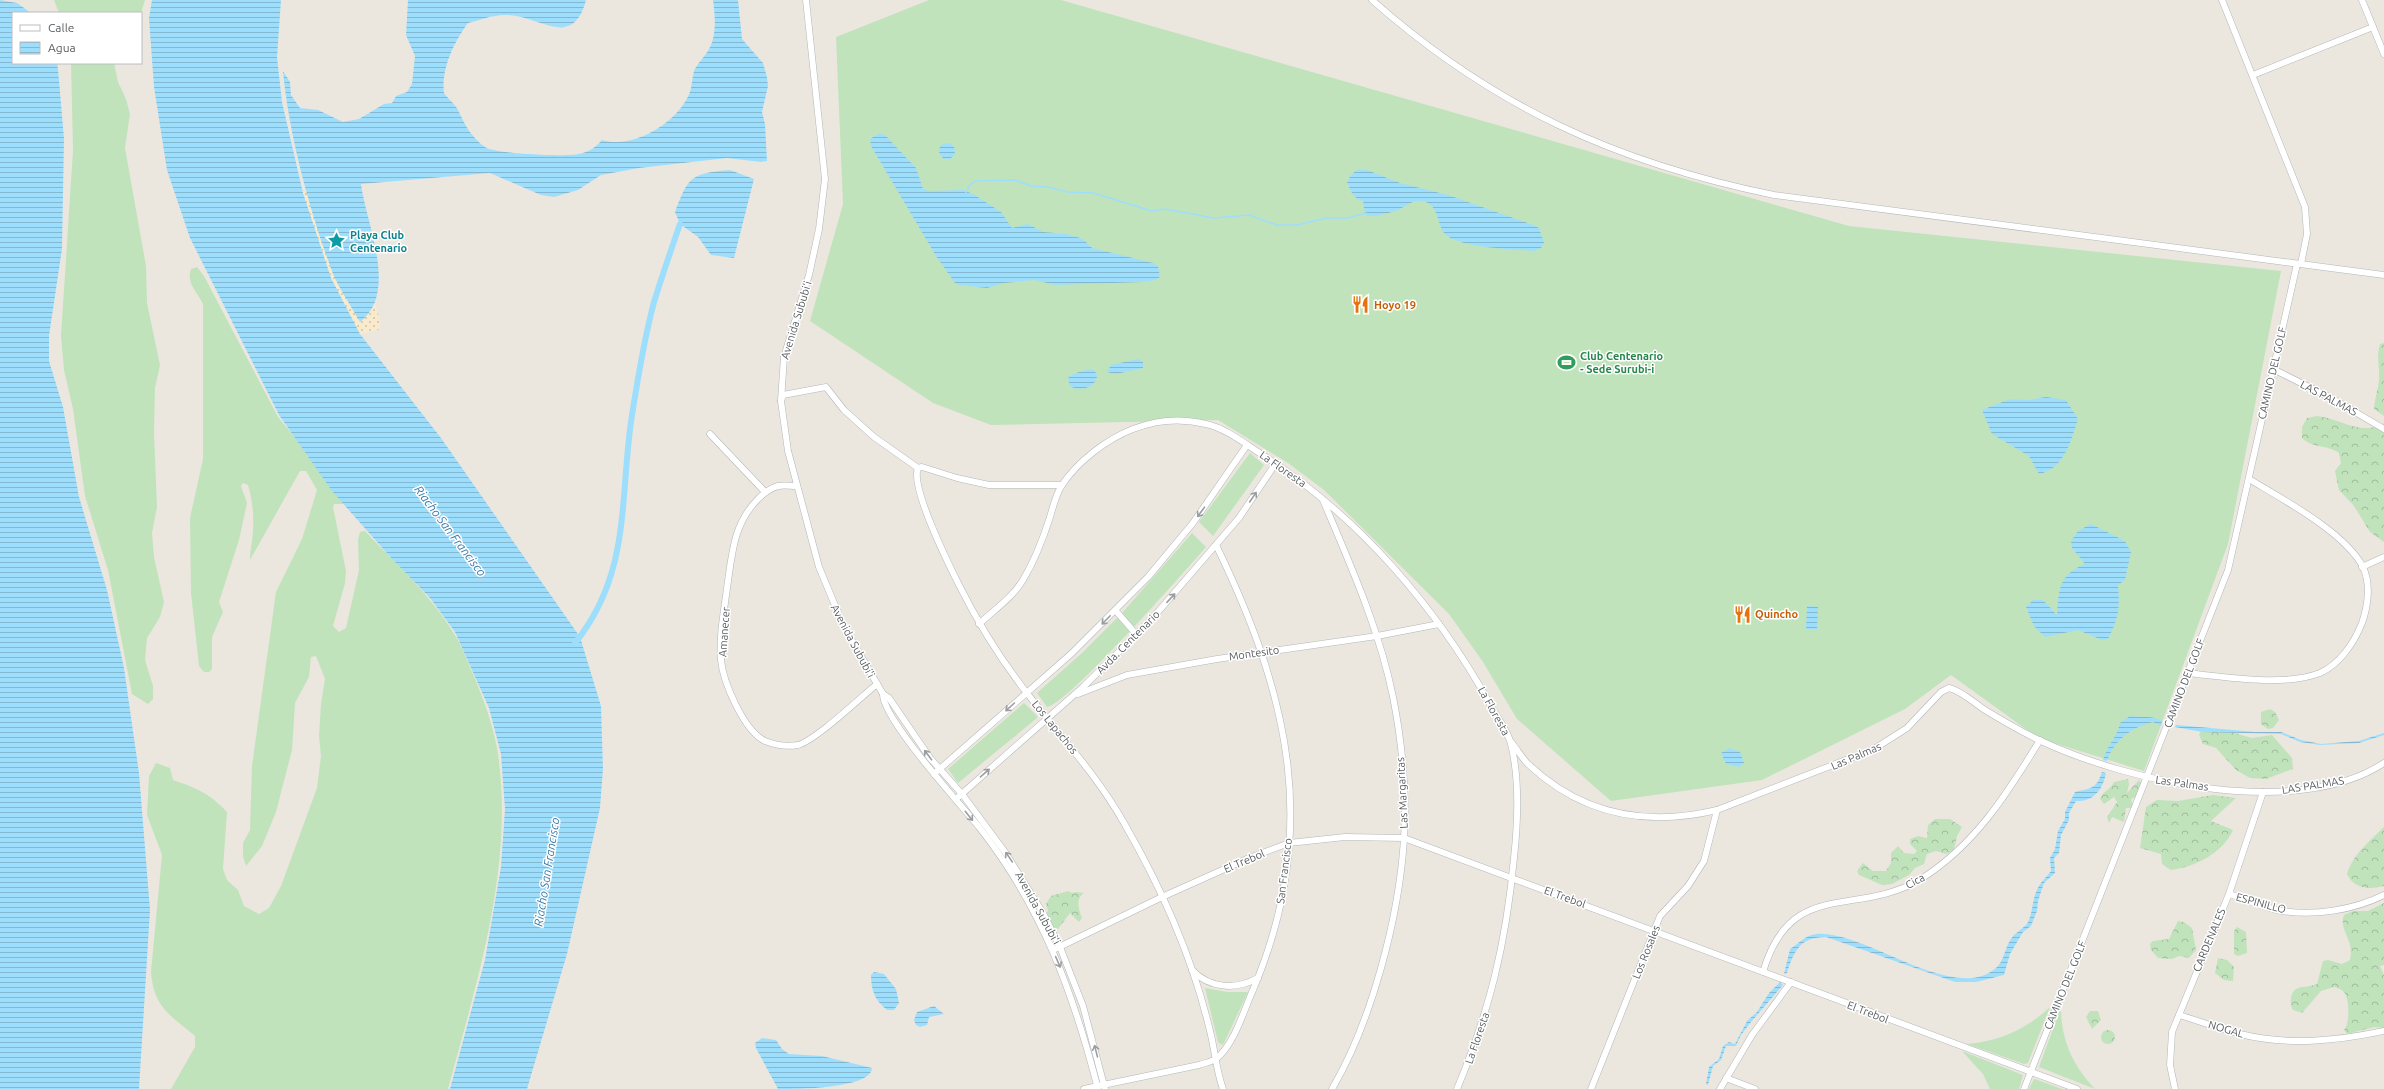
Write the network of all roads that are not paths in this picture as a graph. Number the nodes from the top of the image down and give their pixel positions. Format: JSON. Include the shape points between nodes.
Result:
{"nodes":[{"id":1,"x":806,"y":0,"type":"edge"},
{"id":2,"x":1372,"y":0,"type":"edge"},
{"id":3,"x":2222,"y":0,"type":"edge"},
{"id":4,"x":2362,"y":0,"type":"edge"},
{"id":5,"x":2373,"y":27,"type":"junction"},
{"id":6,"x":2384,"y":54,"type":"edge"},
{"id":7,"x":2253,"y":75,"type":"junction"},
{"id":8,"x":2299,"y":264,"type":"junction"},
{"id":9,"x":2384,"y":275,"type":"edge"},
{"id":10,"x":2272,"y":369,"type":"junction"},
{"id":11,"x":781,"y":401,"type":"junction"},
{"id":12,"x":2384,"y":429,"type":"edge"},
{"id":13,"x":710,"y":434,"type":"dead end"},
{"id":14,"x":1247,"y":445,"type":"junction"},
{"id":15,"x":1276,"y":463,"type":"junction"},
{"id":16,"x":918,"y":468,"type":"junction"},
{"id":17,"x":2249,"y":479,"type":"junction"},
{"id":18,"x":1062,"y":485,"type":"junction"},
{"id":19,"x":796,"y":486,"type":"junction"},
{"id":20,"x":765,"y":492,"type":"junction"},
{"id":21,"x":1322,"y":497,"type":"junction"},
{"id":22,"x":1216,"y":545,"type":"junction"},
{"id":23,"x":2384,"y":557,"type":"edge"},
{"id":24,"x":2362,"y":567,"type":"junction"},
{"id":25,"x":1116,"y":611,"type":"junction"},
{"id":26,"x":979,"y":624,"type":"junction"},
{"id":27,"x":1439,"y":624,"type":"junction"},
{"id":28,"x":1136,"y":634,"type":"junction"},
{"id":29,"x":1377,"y":636,"type":"junction"},
{"id":30,"x":1262,"y":652,"type":"junction"},
{"id":31,"x":2188,"y":673,"type":"junction"},
{"id":32,"x":877,"y":684,"type":"junction"},
{"id":33,"x":1026,"y":693,"type":"junction"},
{"id":34,"x":882,"y":694,"type":"junction"},
{"id":35,"x":1073,"y":696,"type":"junction"},
{"id":36,"x":1048,"y":718,"type":"junction"},
{"id":37,"x":2040,"y":740,"type":"junction"},
{"id":38,"x":1511,"y":742,"type":"junction"},
{"id":39,"x":2384,"y":763,"type":"edge"},
{"id":40,"x":1527,"y":764,"type":"junction"},
{"id":41,"x":940,"y":770,"type":"junction"},
{"id":42,"x":1515,"y":770,"type":"junction"},
{"id":43,"x":934,"y":774,"type":"junction"},
{"id":44,"x":2148,"y":778,"type":"junction"},
{"id":45,"x":2263,"y":792,"type":"junction"},
{"id":46,"x":962,"y":794,"type":"junction"},
{"id":47,"x":956,"y":799,"type":"junction"},
{"id":48,"x":1717,"y":810,"type":"junction"},
{"id":49,"x":1696,"y":815,"type":"junction"},
{"id":50,"x":1712,"y":825,"type":"junction"},
{"id":51,"x":1404,"y":838,"type":"junction"},
{"id":52,"x":1289,"y":843,"type":"junction"},
{"id":53,"x":1513,"y":878,"type":"junction"},
{"id":54,"x":2229,"y":894,"type":"junction"},
{"id":55,"x":2384,"y":895,"type":"edge"},
{"id":56,"x":1162,"y":897,"type":"junction"},
{"id":57,"x":1654,"y":930,"type":"junction"},
{"id":58,"x":1060,"y":947,"type":"junction"},
{"id":59,"x":1053,"y":950,"type":"junction"},
{"id":60,"x":1191,"y":969,"type":"junction"},
{"id":61,"x":1763,"y":972,"type":"junction"},
{"id":62,"x":1258,"y":978,"type":"junction"},
{"id":63,"x":1791,"y":982,"type":"junction"},
{"id":64,"x":2179,"y":1015,"type":"junction"},
{"id":65,"x":2384,"y":1031,"type":"edge"},
{"id":66,"x":1215,"y":1059,"type":"junction"},
{"id":67,"x":2030,"y":1072,"type":"junction"},
{"id":68,"x":1726,"y":1078,"type":"junction"},
{"id":69,"x":1101,"y":1088,"type":"edge"},
{"id":70,"x":1084,"y":1089,"type":"edge"},
{"id":71,"x":1223,"y":1089,"type":"edge"},
{"id":72,"x":1332,"y":1089,"type":"edge"},
{"id":73,"x":1457,"y":1089,"type":"edge"},
{"id":74,"x":1592,"y":1089,"type":"edge"},
{"id":75,"x":1720,"y":1089,"type":"edge"},
{"id":76,"x":1755,"y":1089,"type":"edge"},
{"id":77,"x":2024,"y":1089,"type":"edge"},
{"id":78,"x":2077,"y":1089,"type":"edge"},
{"id":79,"x":2175,"y":1089,"type":"edge"}],
"edges":[{"from":1,"to":11,"type":"street","name":"Avenida Sububi'i","via":[[825,179],[819,229],[809,275],[784,357]]},
{"from":2,"to":8,"type":"street","via":[[1435,51],[1537,116],[1604,146],[1696,178],[1774,195]]},
{"from":3,"to":7,"type":"street","name":"CAMINO DEL GOLF"},
{"from":4,"to":5,"type":"street"},
{"from":5,"to":6,"type":"street"},
{"from":5,"to":7,"type":"street"},
{"from":7,"to":8,"type":"street","name":"CAMINO DEL GOLF","via":[[2305,206],[2307,234]]},
{"from":8,"to":9,"type":"street"},
{"from":8,"to":10,"type":"street","name":"CAMINO DEL GOLF"},
{"from":10,"to":12,"type":"street","name":"LAS PALMAS","via":[[2333,399]]},
{"from":10,"to":17,"type":"street","name":"CAMINO DEL GOLF"},
{"from":11,"to":16,"type":"street","via":[[783,395],[826,387],[844,410],[874,437]]},
{"from":11,"to":19,"type":"street","name":"Avenida Sububi'i"},
{"from":13,"to":20,"type":"street"},
{"from":14,"to":15,"type":"street","name":"La Floresta"},
{"from":14,"to":18,"type":"street","name":"La Floresta","via":[[1221,429],[1207,424],[1156,422],[1115,437],[1093,452]]},
{"from":14,"to":25,"type":"street","one_way":true,"via":[[1189,528]]},
{"from":15,"to":21,"type":"street","name":"La Floresta"},
{"from":22,"to":15,"type":"street","name":"Avda. Centenario","one_way":true,"via":[[1239,518]]},
{"from":16,"to":18,"type":"street","via":[[989,484]]},
{"from":16,"to":26,"type":"street","name":"Los Lapachos","via":[[918,485],[944,556]]},
{"from":17,"to":24,"type":"street","via":[[2319,523],[2350,550]]},
{"from":17,"to":31,"type":"street","name":"CAMINO DEL GOLF","via":[[2228,570]]},
{"from":18,"to":26,"type":"street","via":[[1039,548],[1021,584]]},
{"from":19,"to":20,"type":"street","name":"Amanecer","via":[[778,486]]},
{"from":19,"to":32,"type":"street","name":"Avenida Sububi'i","via":[[831,599]]},
{"from":20,"to":32,"type":"street","name":"Amanecer","via":[[740,523],[733,541],[721,641],[721,662],[728,690],[750,726],[764,740],[782,746],[799,744],[814,736]]},
{"from":21,"to":27,"type":"street","name":"La Floresta","via":[[1392,566]]},
{"from":21,"to":29,"type":"street","name":"Las Margaritas","via":[[1362,592]]},
{"from":28,"to":22,"type":"street","name":"Avda. Centenario","one_way":true,"via":[[1176,593]]},
{"from":22,"to":30,"type":"street","name":"San Francisco","via":[[1237,588]]},
{"from":23,"to":24,"type":"street"},
{"from":24,"to":31,"type":"street","via":[[2368,588],[2365,615],[2348,650],[2329,668],[2289,679],[2237,678]]},
{"from":25,"to":28,"type":"street"},
{"from":25,"to":33,"type":"street","one_way":true,"via":[[1072,654]]},
{"from":26,"to":33,"type":"street","name":"Los Lapachos"},
{"from":27,"to":29,"type":"street","name":"Montesito"},
{"from":27,"to":38,"type":"street","name":"La Floresta","via":[[1460,654]]},
{"from":28,"to":35,"type":"street","name":"Avda. Centenario"},
{"from":29,"to":30,"type":"street","name":"Montesito"},
{"from":29,"to":51,"type":"street","name":"Las Margaritas","via":[[1393,697],[1397,725],[1403,782]]},
{"from":30,"to":35,"type":"street","name":"Montesito","via":[[1127,675]]},
{"from":30,"to":52,"type":"street","name":"San Francisco","via":[[1270,675],[1286,753],[1291,813]]},
{"from":31,"to":44,"type":"street","name":"CAMINO DEL GOLF"},
{"from":32,"to":34,"type":"street","name":"Avenida Sububi'i"},
{"from":33,"to":36,"type":"street","name":"Los Lapachos"},
{"from":33,"to":41,"type":"street","one_way":true},
{"from":41,"to":34,"type":"street","name":"Avenida Sububi'i","one_way":true,"via":[[889,698]]},
{"from":34,"to":43,"type":"street","name":"Avenida Sububi'i","via":[[882,701],[900,729]]},
{"from":35,"to":36,"type":"street","name":"Avda. Centenario"},
{"from":46,"to":36,"type":"street","name":"Avda. Centenario","one_way":true},
{"from":36,"to":56,"type":"street","name":"Los Lapachos","via":[[1110,799]]},
{"from":37,"to":44,"type":"street","name":"Las Palmas","via":[[2094,762]]},
{"from":37,"to":48,"type":"street","name":"Las Palmas","via":[[1954,689],[1944,689],[1907,728],[1874,749]]},
{"from":37,"to":61,"type":"street","name":"Cica","via":[[1994,813],[1953,856],[1919,880],[1888,894],[1835,902],[1801,914],[1779,935],[1770,950]]},
{"from":38,"to":40,"type":"street","name":"Las Palmas"},
{"from":38,"to":42,"type":"street","name":"La Floresta"},
{"from":39,"to":45,"type":"street","name":"LAS PALMAS","via":[[2370,772],[2346,780],[2313,787]]},
{"from":40,"to":42,"type":"street","via":[[1517,765]]},
{"from":40,"to":49,"type":"street","name":"Las Palmas","via":[[1572,796],[1594,806],[1639,818]]},
{"from":41,"to":43,"type":"street"},
{"from":41,"to":46,"type":"street","name":"Avenida Sububi'i"},
{"from":42,"to":53,"type":"street","name":"La Floresta","via":[[1516,836]]},
{"from":43,"to":47,"type":"street","name":"Avenida Sububi'i"},
{"from":44,"to":45,"type":"street","name":"Las Palmas","via":[[2194,786]]},
{"from":44,"to":67,"type":"street","name":"CAMINO DEL GOLF"},
{"from":45,"to":54,"type":"street","name":"CARDENALES"},
{"from":46,"to":47,"type":"street","name":"Avda. Centenario"},
{"from":58,"to":46,"type":"street","name":"Avenida Sububi'i","one_way":true,"via":[[1016,868]]},
{"from":47,"to":59,"type":"street","name":"Avenida Sububi'i","one_way":true,"via":[[1006,866]]},
{"from":48,"to":49,"type":"street","name":"Las Palmas"},
{"from":48,"to":50,"type":"street","name":"Los Rosales"},
{"from":49,"to":50,"type":"street","via":[[1704,817]]},
{"from":50,"to":57,"type":"street","name":"Los Rosales","via":[[1704,861],[1688,886],[1660,916]]},
{"from":51,"to":52,"type":"street","name":"El Trebol","via":[[1345,837]]},
{"from":51,"to":53,"type":"street","name":"El Trebol"},
{"from":51,"to":72,"type":"street","name":"Las Margaritas","via":[[1393,919],[1373,993],[1354,1046]]},
{"from":52,"to":56,"type":"street","name":"El Trebol"},
{"from":52,"to":62,"type":"street","name":"San Francisco","via":[[1280,908]]},
{"from":53,"to":57,"type":"street","name":"El Trebol"},
{"from":53,"to":73,"type":"street","name":"La Floresta","via":[[1500,961],[1474,1051]]},
{"from":54,"to":55,"type":"street","name":"ESPINILLO","via":[[2281,910],[2318,912],[2357,906]]},
{"from":54,"to":64,"type":"street","name":"CARDENALES"},
{"from":56,"to":58,"type":"street","name":"El Trebol"},
{"from":56,"to":60,"type":"street","name":"Los Lapachos"},
{"from":57,"to":61,"type":"street","name":"El Trebol"},
{"from":57,"to":74,"type":"street","name":"Los Rosales"},
{"from":58,"to":59,"type":"street","name":"El Trebol"},
{"from":69,"to":58,"type":"street","name":"Avenida Sububi'i","one_way":true,"via":[[1083,1006]]},
{"from":59,"to":69,"type":"street","name":"Avenida Sububi'i","one_way":true,"via":[[1080,1020]]},
{"from":60,"to":62,"type":"street","via":[[1206,982],[1216,984],[1245,985]]},
{"from":60,"to":66,"type":"street","name":"Los Lapachos","via":[[1210,1031]]},
{"from":61,"to":63,"type":"street","name":"El Trebol"},
{"from":62,"to":66,"type":"street","name":"San Francisco","via":[[1227,1045]]},
{"from":63,"to":67,"type":"street","name":"El Trebol"},
{"from":63,"to":68,"type":"street","via":[[1752,1035]]},
{"from":64,"to":65,"type":"street","name":"NOGAL","via":[[2240,1034],[2275,1040],[2311,1042]]},
{"from":64,"to":79,"type":"street","name":"CARDENALES","via":[[2172,1032],[2170,1049]]},
{"from":66,"to":69,"type":"street"},
{"from":66,"to":71,"type":"street","name":"Los Lapachos"},
{"from":67,"to":77,"type":"street","name":"CAMINO DEL GOLF"},
{"from":67,"to":78,"type":"street","name":"El Trebol"},
{"from":68,"to":75,"type":"street"},
{"from":68,"to":76,"type":"street"},
{"from":69,"to":70,"type":"street"}]}
